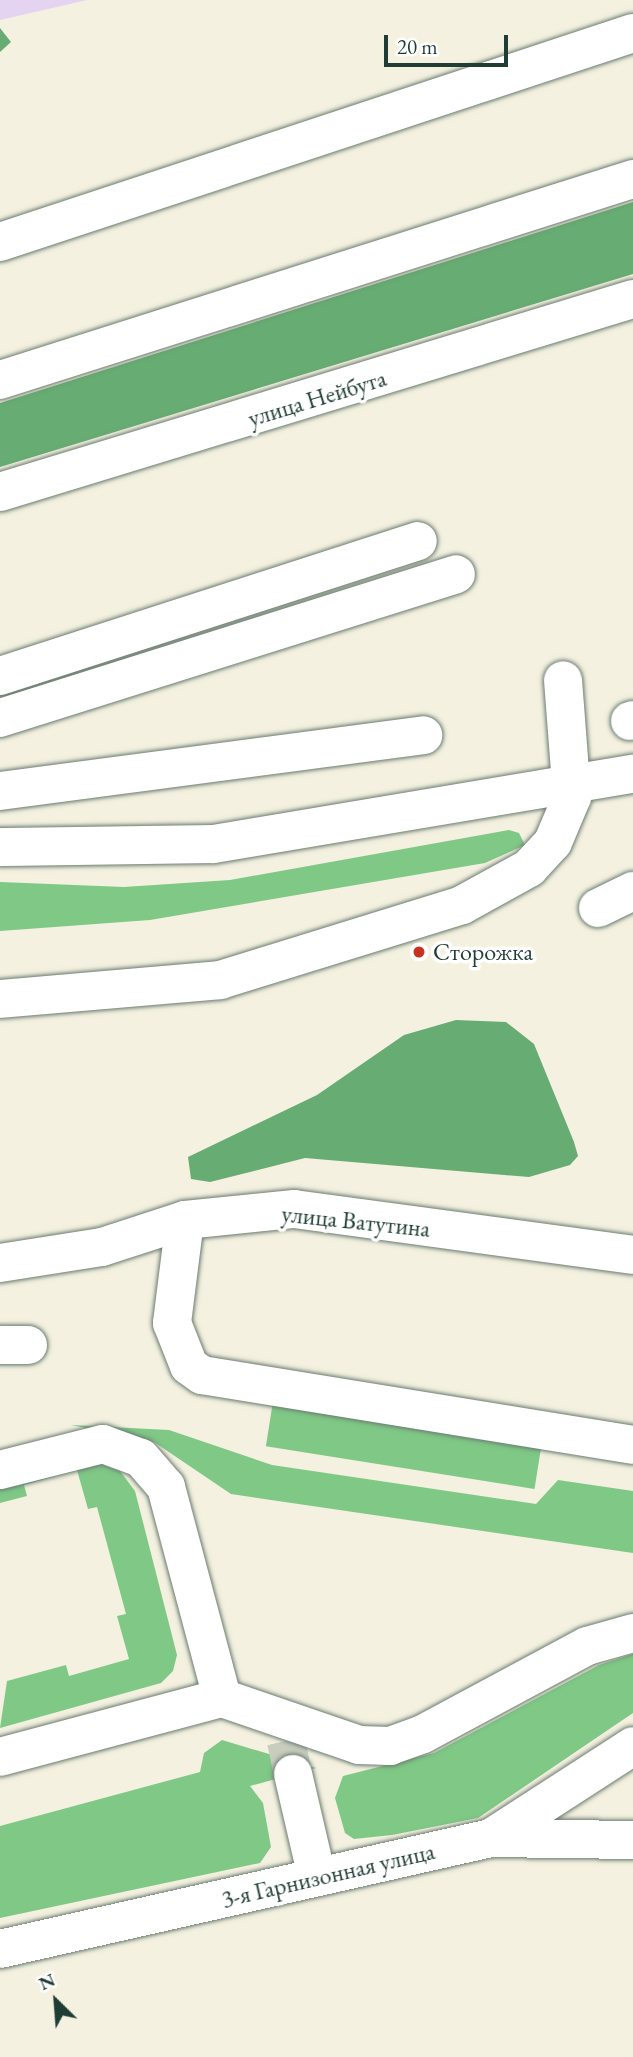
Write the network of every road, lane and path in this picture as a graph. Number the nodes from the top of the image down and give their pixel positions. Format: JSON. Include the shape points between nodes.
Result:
{"nodes":[{"id":1,"x":633,"y":33,"type":"edge"},
{"id":2,"x":633,"y":179,"type":"edge"},
{"id":3,"x":0,"y":242,"type":"edge"},
{"id":4,"x":633,"y":299,"type":"edge"},
{"id":5,"x":0,"y":380,"type":"edge"},
{"id":6,"x":0,"y":492,"type":"edge"},
{"id":7,"x":418,"y":541,"type":"dead end"},
{"id":8,"x":456,"y":574,"type":"dead end"},
{"id":9,"x":0,"y":676,"type":"edge"},
{"id":10,"x":563,"y":680,"type":"dead end"},
{"id":11,"x":0,"y":718,"type":"edge"},
{"id":12,"x":423,"y":735,"type":"dead end"},
{"id":13,"x":633,"y":774,"type":"edge"},
{"id":14,"x":572,"y":780,"type":"junction"},
{"id":15,"x":0,"y":791,"type":"edge"},
{"id":16,"x":0,"y":847,"type":"edge"},
{"id":17,"x":633,"y":891,"type":"edge"},
{"id":18,"x":598,"y":908,"type":"dead end"},
{"id":19,"x":0,"y":999,"type":"edge"},
{"id":20,"x":185,"y":1220,"type":"junction"},
{"id":21,"x":633,"y":1255,"type":"edge"},
{"id":22,"x":0,"y":1263,"type":"edge"},
{"id":23,"x":633,"y":1445,"type":"edge"},
{"id":24,"x":0,"y":1470,"type":"edge"},
{"id":25,"x":633,"y":1633,"type":"edge"},
{"id":26,"x":222,"y":1698,"type":"junction"},
{"id":27,"x":633,"y":1746,"type":"edge"},
{"id":28,"x":0,"y":1757,"type":"edge"},
{"id":29,"x":293,"y":1774,"type":"tunnel mouth"},
{"id":30,"x":491,"y":1838,"type":"junction"},
{"id":31,"x":633,"y":1840,"type":"edge"},
{"id":32,"x":317,"y":1877,"type":"junction"},
{"id":33,"x":0,"y":1949,"type":"edge"}],
"edges":[{"from":1,"to":3,"type":"street"},
{"from":2,"to":5,"type":"street"},
{"from":4,"to":6,"type":"street","name":"улица Нейбута"},
{"from":7,"to":9,"type":"street"},
{"from":8,"to":11,"type":"street"},
{"from":10,"to":14,"type":"street"},
{"from":12,"to":15,"type":"street"},
{"from":13,"to":14,"type":"street"},
{"from":14,"to":16,"type":"street","via":[[213,844]]},
{"from":14,"to":19,"type":"street","via":[[568,812],[553,842],[529,868],[462,905],[220,980]]},
{"from":17,"to":18,"type":"street"},
{"from":20,"to":21,"type":"street","name":"улица Ватутина","via":[[294,1209]]},
{"from":20,"to":22,"type":"street","name":"улица Ватутина","via":[[102,1247]]},
{"from":20,"to":23,"type":"street","via":[[172,1323],[189,1366],[202,1375]]},
{"from":24,"to":26,"type":"street","via":[[103,1444],[141,1458],[166,1487]]},
{"from":25,"to":26,"type":"street","via":[[587,1646],[390,1746],[359,1745]]},
{"from":26,"to":28,"type":"street"},
{"from":27,"to":30,"type":"street","name":"3-я Гарнизонная улица"},
{"from":29,"to":32,"type":"street"},
{"from":30,"to":31,"type":"street"},
{"from":30,"to":32,"type":"street","name":"3-я Гарнизонная улица"},
{"from":32,"to":33,"type":"street","name":"3-я Гарнизонная улица"}]}
